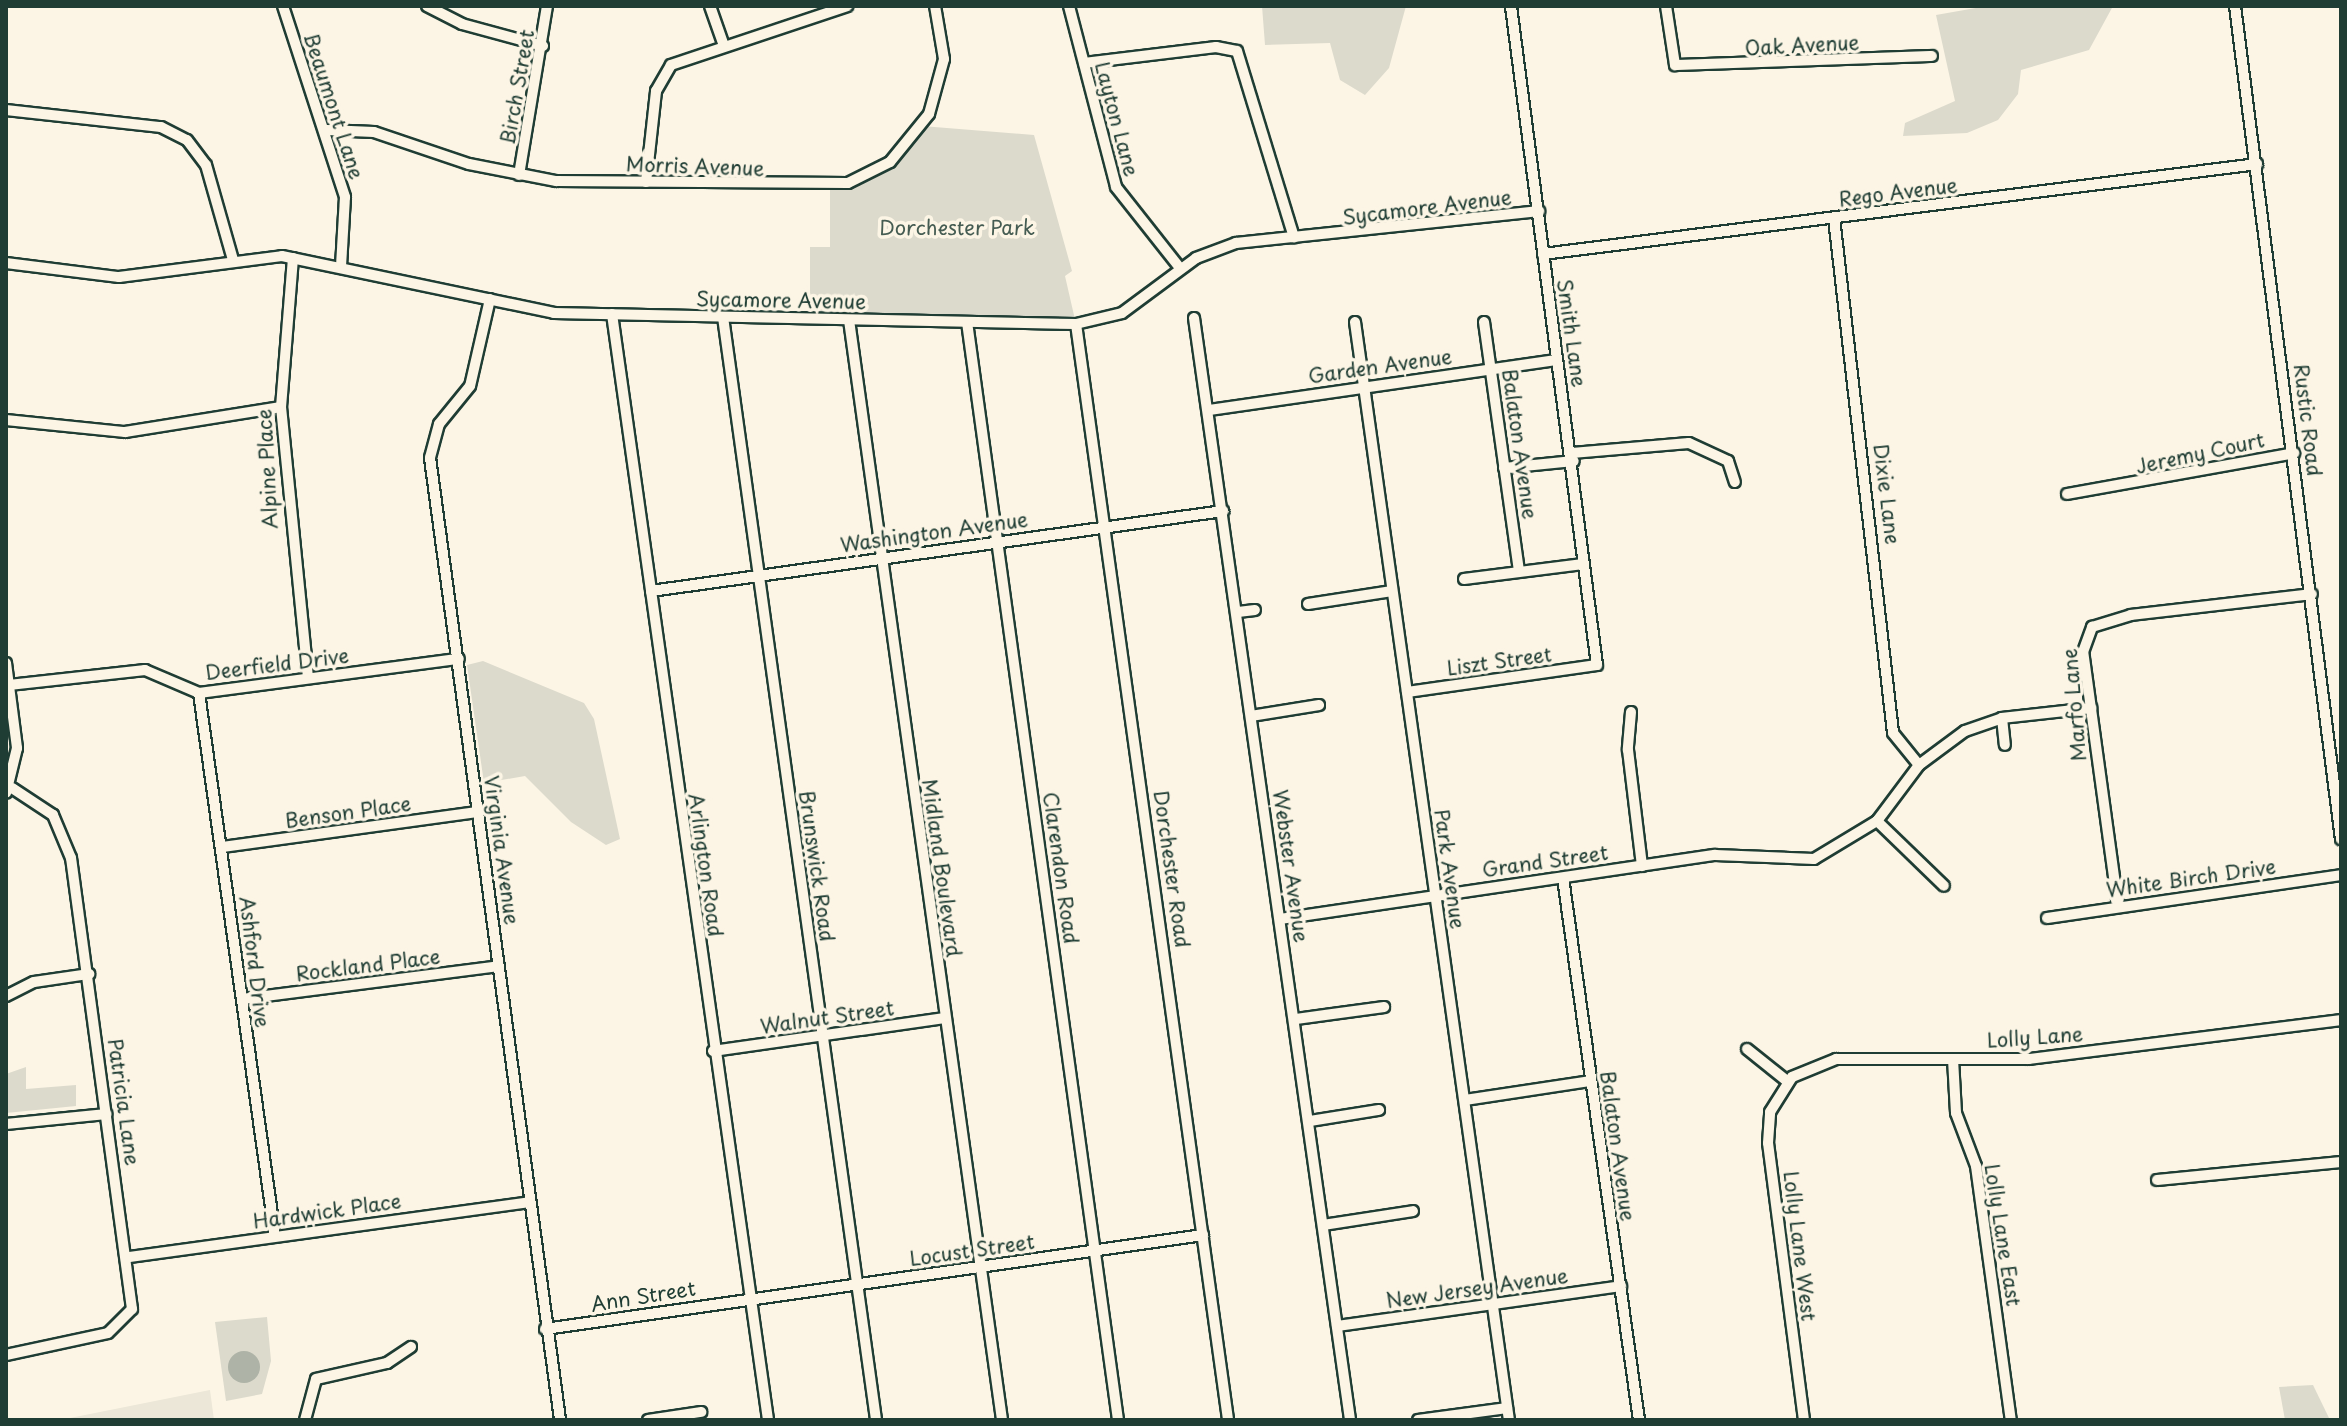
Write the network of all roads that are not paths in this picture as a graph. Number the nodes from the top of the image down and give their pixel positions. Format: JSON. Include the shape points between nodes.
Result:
{"nodes":[{"id":1,"x":283,"y":6,"type":"edge"},
{"id":2,"x":427,"y":6,"type":"edge"},
{"id":3,"x":547,"y":6,"type":"edge"},
{"id":4,"x":710,"y":6,"type":"edge"},
{"id":5,"x":847,"y":6,"type":"edge"},
{"id":6,"x":935,"y":6,"type":"edge"},
{"id":7,"x":1069,"y":6,"type":"edge"},
{"id":8,"x":1511,"y":6,"type":"edge"},
{"id":9,"x":1666,"y":6,"type":"edge"},
{"id":10,"x":2235,"y":6,"type":"edge"},
{"id":11,"x":543,"y":46,"type":"junction"},
{"id":12,"x":724,"y":46,"type":"junction"},
{"id":13,"x":1932,"y":56,"type":"dead end"},
{"id":14,"x":1084,"y":63,"type":"junction"},
{"id":15,"x":6,"y":110,"type":"edge"},
{"id":16,"x":327,"y":130,"type":"junction"},
{"id":17,"x":2257,"y":164,"type":"junction"},
{"id":18,"x":519,"y":175,"type":"junction"},
{"id":19,"x":646,"y":182,"type":"junction"},
{"id":20,"x":1539,"y":211,"type":"junction"},
{"id":21,"x":1834,"y":218,"type":"junction"},
{"id":22,"x":1294,"y":237,"type":"junction"},
{"id":23,"x":1543,"y":254,"type":"junction"},
{"id":24,"x":293,"y":258,"type":"junction"},
{"id":25,"x":233,"y":260,"type":"junction"},
{"id":26,"x":6,"y":263,"type":"edge"},
{"id":27,"x":341,"y":266,"type":"junction"},
{"id":28,"x":1180,"y":268,"type":"junction"},
{"id":29,"x":490,"y":299,"type":"junction"},
{"id":30,"x":612,"y":314,"type":"junction"},
{"id":31,"x":723,"y":317,"type":"junction"},
{"id":32,"x":1194,"y":318,"type":"dead end"},
{"id":33,"x":849,"y":320,"type":"junction"},
{"id":34,"x":967,"y":322,"type":"junction"},
{"id":35,"x":1355,"y":322,"type":"dead end"},
{"id":36,"x":1484,"y":322,"type":"dead end"},
{"id":37,"x":1076,"y":324,"type":"junction"},
{"id":38,"x":1556,"y":360,"type":"junction"},
{"id":39,"x":1491,"y":369,"type":"junction"},
{"id":40,"x":1362,"y":386,"type":"junction"},
{"id":41,"x":281,"y":407,"type":"junction"},
{"id":42,"x":1209,"y":410,"type":"junction"},
{"id":43,"x":6,"y":420,"type":"edge"},
{"id":44,"x":2294,"y":453,"type":"junction"},
{"id":45,"x":1573,"y":457,"type":"junction"},
{"id":46,"x":1504,"y":468,"type":"junction"},
{"id":47,"x":1735,"y":482,"type":"dead end"},
{"id":48,"x":2067,"y":494,"type":"dead end"},
{"id":49,"x":1223,"y":511,"type":"junction"},
{"id":50,"x":1106,"y":527,"type":"junction"},
{"id":51,"x":998,"y":542,"type":"junction"},
{"id":52,"x":881,"y":557,"type":"junction"},
{"id":53,"x":1583,"y":564,"type":"junction"},
{"id":54,"x":1519,"y":572,"type":"junction"},
{"id":55,"x":760,"y":575,"type":"junction"},
{"id":56,"x":1464,"y":579,"type":"dead end"},
{"id":57,"x":651,"y":591,"type":"junction"},
{"id":58,"x":1392,"y":591,"type":"junction"},
{"id":59,"x":2312,"y":594,"type":"junction"},
{"id":60,"x":1308,"y":604,"type":"dead end"},
{"id":61,"x":1255,"y":610,"type":"dead end"},
{"id":62,"x":1238,"y":612,"type":"junction"},
{"id":63,"x":459,"y":659,"type":"junction"},
{"id":64,"x":6,"y":663,"type":"edge"},
{"id":65,"x":1597,"y":665,"type":"joint"},
{"id":66,"x":308,"y":678,"type":"junction"},
{"id":67,"x":9,"y":685,"type":"junction"},
{"id":68,"x":1407,"y":692,"type":"junction"},
{"id":69,"x":199,"y":693,"type":"junction"},
{"id":70,"x":1319,"y":705,"type":"dead end"},
{"id":71,"x":2091,"y":708,"type":"junction"},
{"id":72,"x":1631,"y":712,"type":"dead end"},
{"id":73,"x":1251,"y":716,"type":"junction"},
{"id":74,"x":2002,"y":718,"type":"junction"},
{"id":75,"x":2005,"y":745,"type":"dead end"},
{"id":76,"x":1919,"y":765,"type":"junction"},
{"id":77,"x":9,"y":791,"type":"edge"},
{"id":78,"x":478,"y":812,"type":"junction"},
{"id":79,"x":1877,"y":821,"type":"junction"},
{"id":80,"x":2341,"y":839,"type":"edge"},
{"id":81,"x":222,"y":847,"type":"junction"},
{"id":82,"x":1642,"y":866,"type":"junction"},
{"id":83,"x":2341,"y":875,"type":"edge"},
{"id":84,"x":1563,"y":878,"type":"junction"},
{"id":85,"x":1944,"y":886,"type":"dead end"},
{"id":86,"x":1436,"y":895,"type":"junction"},
{"id":87,"x":2118,"y":906,"type":"junction"},
{"id":88,"x":2047,"y":918,"type":"dead end"},
{"id":89,"x":1280,"y":919,"type":"junction"},
{"id":90,"x":499,"y":966,"type":"junction"},
{"id":91,"x":89,"y":974,"type":"junction"},
{"id":92,"x":6,"y":996,"type":"edge"},
{"id":93,"x":242,"y":999,"type":"junction"},
{"id":94,"x":1384,"y":1007,"type":"dead end"},
{"id":95,"x":945,"y":1018,"type":"junction"},
{"id":96,"x":1296,"y":1019,"type":"junction"},
{"id":97,"x":2341,"y":1020,"type":"edge"},
{"id":98,"x":822,"y":1036,"type":"junction"},
{"id":99,"x":1747,"y":1049,"type":"dead end"},
{"id":100,"x":713,"y":1051,"type":"junction"},
{"id":101,"x":1953,"y":1059,"type":"junction"},
{"id":102,"x":1590,"y":1081,"type":"junction"},
{"id":103,"x":1787,"y":1081,"type":"junction"},
{"id":104,"x":1465,"y":1100,"type":"junction"},
{"id":105,"x":1379,"y":1110,"type":"dead end"},
{"id":106,"x":107,"y":1114,"type":"junction"},
{"id":107,"x":1310,"y":1121,"type":"junction"},
{"id":108,"x":6,"y":1124,"type":"edge"},
{"id":109,"x":2341,"y":1162,"type":"edge"},
{"id":110,"x":2157,"y":1180,"type":"dead end"},
{"id":111,"x":530,"y":1202,"type":"junction"},
{"id":112,"x":1413,"y":1211,"type":"dead end"},
{"id":113,"x":1323,"y":1225,"type":"junction"},
{"id":114,"x":1203,"y":1235,"type":"junction"},
{"id":115,"x":275,"y":1236,"type":"junction"},
{"id":116,"x":1094,"y":1250,"type":"junction"},
{"id":117,"x":129,"y":1257,"type":"junction"},
{"id":118,"x":981,"y":1267,"type":"junction"},
{"id":119,"x":856,"y":1285,"type":"junction"},
{"id":120,"x":1621,"y":1286,"type":"junction"},
{"id":121,"x":747,"y":1298,"type":"junction"},
{"id":122,"x":1491,"y":1304,"type":"junction"},
{"id":123,"x":1337,"y":1326,"type":"junction"},
{"id":124,"x":545,"y":1329,"type":"junction"},
{"id":125,"x":411,"y":1347,"type":"dead end"},
{"id":126,"x":6,"y":1354,"type":"edge"},
{"id":127,"x":701,"y":1412,"type":"dead end"},
{"id":128,"x":1508,"y":1414,"type":"edge"},
{"id":129,"x":305,"y":1420,"type":"edge"},
{"id":130,"x":560,"y":1420,"type":"edge"},
{"id":131,"x":648,"y":1420,"type":"edge"},
{"id":132,"x":768,"y":1420,"type":"edge"},
{"id":133,"x":876,"y":1420,"type":"edge"},
{"id":134,"x":1002,"y":1420,"type":"edge"},
{"id":135,"x":1118,"y":1420,"type":"edge"},
{"id":136,"x":1228,"y":1420,"type":"edge"},
{"id":137,"x":1350,"y":1420,"type":"edge"},
{"id":138,"x":1418,"y":1420,"type":"edge"},
{"id":139,"x":1639,"y":1420,"type":"edge"},
{"id":140,"x":1804,"y":1420,"type":"edge"},
{"id":141,"x":2011,"y":1420,"type":"edge"}],
"edges":[{"from":1,"to":16,"type":"street","name":"Beaumont Lane"},
{"from":2,"to":11,"type":"street","via":[[462,24]]},
{"from":3,"to":11,"type":"street","name":"Birch Street"},
{"from":4,"to":12,"type":"street"},
{"from":5,"to":12,"type":"street"},
{"from":6,"to":19,"type":"street","name":"Morris Avenue","via":[[944,45],[936,100],[905,147],[872,175],[805,188]]},
{"from":7,"to":14,"type":"street","name":"Layton Lane"},
{"from":8,"to":20,"type":"street","name":"Smith Lane"},
{"from":9,"to":13,"type":"street","name":"Oak Avenue","via":[[1675,65]]},
{"from":10,"to":17,"type":"street","name":"Rustic Road"},
{"from":11,"to":18,"type":"street","name":"Birch Street"},
{"from":12,"to":19,"type":"street","via":[[664,71]]},
{"from":14,"to":22,"type":"street","via":[[1233,49],[1244,60],[1260,140]]},
{"from":14,"to":28,"type":"street","name":"Layton Lane","via":[[1116,187]]},
{"from":15,"to":25,"type":"street","via":[[161,127],[187,140],[206,165]]},
{"from":16,"to":18,"type":"street","name":"Morris Avenue","via":[[374,132]]},
{"from":16,"to":27,"type":"street","name":"Beaumont Lane","via":[[347,210]]},
{"from":17,"to":21,"type":"street","name":"Rego Avenue"},
{"from":17,"to":44,"type":"street","name":"Rustic Road"},
{"from":18,"to":19,"type":"street","name":"Morris Avenue"},
{"from":20,"to":22,"type":"street","name":"Sycamore Avenue"},
{"from":20,"to":23,"type":"street","name":"Smith Lane"},
{"from":21,"to":23,"type":"street","name":"Rego Avenue"},
{"from":21,"to":76,"type":"street","name":"Dixie Lane","via":[[1893,733]]},
{"from":22,"to":28,"type":"street","name":"Sycamore Avenue","via":[[1236,243]]},
{"from":23,"to":38,"type":"street","name":"Smith Lane"},
{"from":24,"to":25,"type":"street","name":"Sycamore Avenue"},
{"from":24,"to":27,"type":"street","name":"Sycamore Avenue"},
{"from":24,"to":41,"type":"street","name":"Alpine Place"},
{"from":25,"to":26,"type":"street","name":"Sycamore Avenue","via":[[119,277]]},
{"from":27,"to":29,"type":"street","name":"Sycamore Avenue"},
{"from":28,"to":37,"type":"street","name":"Sycamore Avenue","via":[[1122,313]]},
{"from":29,"to":30,"type":"street","name":"Sycamore Avenue","via":[[554,313]]},
{"from":29,"to":63,"type":"street","name":"Virginia Avenue","via":[[470,386],[439,424],[430,458]]},
{"from":30,"to":31,"type":"street","name":"Sycamore Avenue"},
{"from":30,"to":57,"type":"street","name":"Arlington Road"},
{"from":31,"to":33,"type":"street","name":"Sycamore Avenue"},
{"from":31,"to":55,"type":"street","name":"Brunswick Road"},
{"from":32,"to":42,"type":"street","name":"Webster Avenue"},
{"from":33,"to":34,"type":"street","name":"Sycamore Avenue"},
{"from":33,"to":52,"type":"street","name":"Midland Boulevard"},
{"from":34,"to":37,"type":"street","name":"Sycamore Avenue"},
{"from":34,"to":51,"type":"street","name":"Clarendon Road"},
{"from":35,"to":40,"type":"street","name":"Park Avenue"},
{"from":36,"to":39,"type":"street","name":"Balaton Avenue"},
{"from":37,"to":50,"type":"street","name":"Dorchester Road"},
{"from":38,"to":39,"type":"street","name":"Garden Avenue"},
{"from":38,"to":45,"type":"street","name":"Smith Lane"},
{"from":39,"to":40,"type":"street","name":"Garden Avenue"},
{"from":39,"to":46,"type":"street","name":"Balaton Avenue"},
{"from":40,"to":42,"type":"street","name":"Garden Avenue"},
{"from":40,"to":58,"type":"street","name":"Park Avenue"},
{"from":41,"to":43,"type":"street","via":[[125,432]]},
{"from":41,"to":66,"type":"street","name":"Alpine Place"},
{"from":42,"to":49,"type":"street","name":"Webster Avenue"},
{"from":44,"to":48,"type":"street","name":"Jeremy Court"},
{"from":44,"to":59,"type":"street","name":"Rustic Road"},
{"from":45,"to":46,"type":"street"},
{"from":45,"to":47,"type":"street","via":[[1689,443],[1728,461]]},
{"from":45,"to":53,"type":"street","name":"Smith Lane"},
{"from":46,"to":54,"type":"street","name":"Balaton Avenue"},
{"from":49,"to":50,"type":"street","name":"Washington Avenue"},
{"from":49,"to":62,"type":"street","name":"Webster Avenue"},
{"from":50,"to":51,"type":"street","name":"Washington Avenue"},
{"from":50,"to":114,"type":"street","name":"Dorchester Road"},
{"from":51,"to":52,"type":"street","name":"Washington Avenue"},
{"from":51,"to":116,"type":"street","name":"Clarendon Road"},
{"from":52,"to":55,"type":"street","name":"Washington Avenue"},
{"from":52,"to":95,"type":"street","name":"Midland Boulevard"},
{"from":53,"to":54,"type":"street"},
{"from":53,"to":65,"type":"street","name":"Smith Lane"},
{"from":54,"to":56,"type":"street"},
{"from":55,"to":57,"type":"street","name":"Washington Avenue"},
{"from":55,"to":98,"type":"street","name":"Brunswick Road"},
{"from":57,"to":100,"type":"street","name":"Arlington Road"},
{"from":58,"to":60,"type":"street"},
{"from":58,"to":68,"type":"street","name":"Park Avenue"},
{"from":59,"to":71,"type":"street","name":"Marfo Lane","via":[[2131,615],[2092,627],[2083,652]]},
{"from":59,"to":80,"type":"street","name":"Rustic Road"},
{"from":61,"to":62,"type":"street"},
{"from":62,"to":73,"type":"street","name":"Webster Avenue"},
{"from":63,"to":66,"type":"street","name":"Deerfield Drive"},
{"from":63,"to":78,"type":"street","name":"Virginia Avenue"},
{"from":64,"to":67,"type":"street"},
{"from":65,"to":68,"type":"street","name":"Liszt Street"},
{"from":66,"to":69,"type":"street","name":"Deerfield Drive"},
{"from":67,"to":69,"type":"street","name":"Deerfield Drive","via":[[145,670]]},
{"from":67,"to":77,"type":"street","via":[[17,748]]},
{"from":68,"to":86,"type":"street","name":"Park Avenue"},
{"from":69,"to":81,"type":"street","name":"Ashford Drive"},
{"from":70,"to":73,"type":"street"},
{"from":71,"to":74,"type":"street"},
{"from":71,"to":87,"type":"street","name":"Marfo Lane"},
{"from":72,"to":82,"type":"street","via":[[1628,750]]},
{"from":73,"to":89,"type":"street","name":"Webster Avenue"},
{"from":74,"to":75,"type":"street"},
{"from":74,"to":76,"type":"street","via":[[1965,731]]},
{"from":76,"to":79,"type":"street"},
{"from":77,"to":91,"type":"street","name":"Patricia Lane","via":[[44,805],[65,839]]},
{"from":78,"to":81,"type":"street","name":"Benson Place"},
{"from":78,"to":90,"type":"street","name":"Virginia Avenue"},
{"from":79,"to":82,"type":"street","via":[[1814,859],[1727,854]]},
{"from":79,"to":85,"type":"street"},
{"from":81,"to":93,"type":"street","name":"Ashford Drive"},
{"from":82,"to":84,"type":"street","name":"Grand Street"},
{"from":83,"to":87,"type":"street","name":"White Birch Drive"},
{"from":84,"to":86,"type":"street","name":"Grand Street"},
{"from":84,"to":102,"type":"street","name":"Balaton Avenue"},
{"from":86,"to":89,"type":"street","name":"Grand Street"},
{"from":86,"to":104,"type":"street","name":"Park Avenue"},
{"from":87,"to":88,"type":"street","name":"White Birch Drive"},
{"from":89,"to":96,"type":"street","name":"Webster Avenue"},
{"from":90,"to":93,"type":"street","name":"Rockland Place"},
{"from":90,"to":111,"type":"street","name":"Virginia Avenue"},
{"from":91,"to":92,"type":"street","via":[[34,982]]},
{"from":91,"to":106,"type":"street","name":"Patricia Lane"},
{"from":93,"to":115,"type":"street","name":"Ashford Drive"},
{"from":94,"to":96,"type":"street"},
{"from":95,"to":98,"type":"street","name":"Walnut Street"},
{"from":95,"to":118,"type":"street","name":"Midland Boulevard"},
{"from":96,"to":107,"type":"street","name":"Webster Avenue"},
{"from":97,"to":101,"type":"street","name":"Lolly Lane","via":[[2029,1059]]},
{"from":98,"to":100,"type":"street","name":"Walnut Street"},
{"from":98,"to":119,"type":"street","name":"Brunswick Road"},
{"from":99,"to":103,"type":"street"},
{"from":100,"to":121,"type":"street","name":"Arlington Road"},
{"from":101,"to":103,"type":"street","name":"Lolly Lane","via":[[1836,1059]]},
{"from":101,"to":141,"type":"street","name":"Lolly Lane East","via":[[1956,1113],[1976,1166]]},
{"from":102,"to":104,"type":"street"},
{"from":102,"to":120,"type":"street","name":"Balaton Avenue"},
{"from":103,"to":140,"type":"street","name":"Lolly Lane West","via":[[1770,1112],[1768,1143]]},
{"from":104,"to":122,"type":"street","name":"Park Avenue"},
{"from":105,"to":107,"type":"street"},
{"from":106,"to":108,"type":"street"},
{"from":106,"to":117,"type":"street","name":"Patricia Lane"},
{"from":107,"to":113,"type":"street","name":"Webster Avenue"},
{"from":109,"to":110,"type":"street"},
{"from":111,"to":115,"type":"street","name":"Hardwick Place"},
{"from":111,"to":124,"type":"street","name":"Virginia Avenue"},
{"from":112,"to":113,"type":"street"},
{"from":113,"to":123,"type":"street","name":"Webster Avenue"},
{"from":114,"to":116,"type":"street","name":"Locust Street"},
{"from":114,"to":136,"type":"street","name":"Dorchester Road"},
{"from":115,"to":117,"type":"street","name":"Hardwick Place"},
{"from":116,"to":118,"type":"street","name":"Locust Street"},
{"from":116,"to":135,"type":"street","name":"Clarendon Road"},
{"from":117,"to":126,"type":"street","name":"Patricia Lane","via":[[132,1309],[118,1330]]},
{"from":118,"to":119,"type":"street","name":"Locust Street"},
{"from":118,"to":134,"type":"street","name":"Midland Boulevard"},
{"from":119,"to":121,"type":"street","name":"Locust Street"},
{"from":119,"to":133,"type":"street","name":"Brunswick Road"},
{"from":120,"to":122,"type":"street","name":"New Jersey Avenue"},
{"from":120,"to":139,"type":"street","name":"Balaton Avenue"},
{"from":121,"to":124,"type":"street","name":"Ann Street"},
{"from":121,"to":132,"type":"street","name":"Arlington Road"},
{"from":122,"to":123,"type":"street","name":"New Jersey Avenue"},
{"from":122,"to":128,"type":"street","name":"Park Avenue"},
{"from":123,"to":137,"type":"street","name":"Webster Avenue"},
{"from":124,"to":130,"type":"street","name":"Virginia Avenue"},
{"from":125,"to":129,"type":"street","via":[[387,1363],[316,1379]]},
{"from":127,"to":131,"type":"street"},
{"from":128,"to":138,"type":"street"}]}
